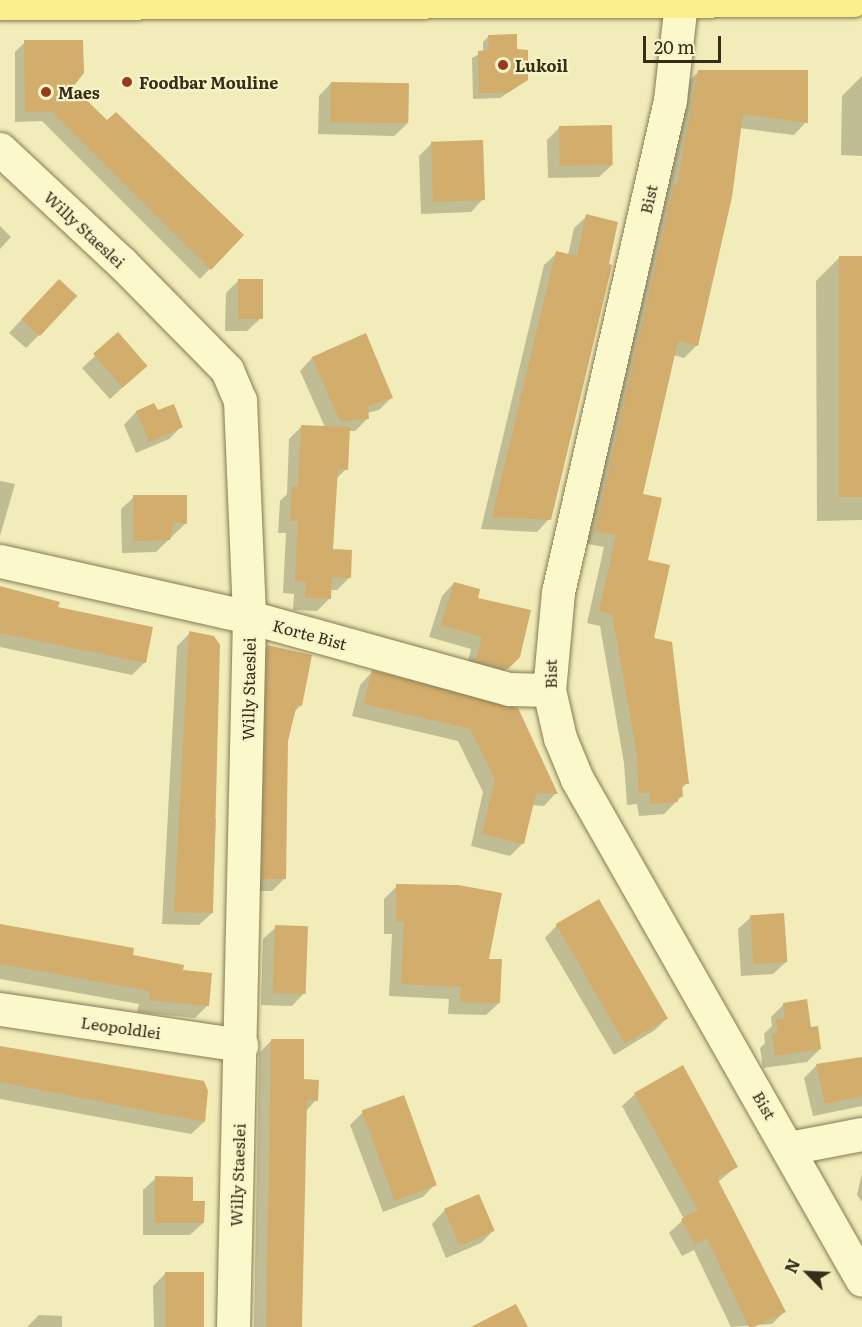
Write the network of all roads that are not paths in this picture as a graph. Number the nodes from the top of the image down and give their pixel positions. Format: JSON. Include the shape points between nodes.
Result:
{"nodes":[{"id":1,"x":853,"y":0,"type":"edge"},
{"id":2,"x":696,"y":1,"type":"edge"},
{"id":3,"x":11,"y":2,"type":"edge"},
{"id":4,"x":0,"y":149,"type":"edge"},
{"id":5,"x":0,"y":561,"type":"edge"},
{"id":6,"x":249,"y":617,"type":"junction"},
{"id":7,"x":549,"y":690,"type":"junction"},
{"id":8,"x":0,"y":1010,"type":"edge"},
{"id":9,"x":241,"y":1045,"type":"junction"},
{"id":10,"x":862,"y":1134,"type":"edge"},
{"id":11,"x":789,"y":1148,"type":"junction"},
{"id":12,"x":862,"y":1280,"type":"edge"},
{"id":13,"x":233,"y":1327,"type":"edge"}],
"edges":[{"from":1,"to":2,"type":"main road"},
{"from":2,"to":3,"type":"main road"},
{"from":2,"to":7,"type":"street","name":"Bist","via":[[558,592]]},
{"from":4,"to":6,"type":"street","name":"Willy Staeslei","via":[[122,263],[227,370],[240,400]]},
{"from":5,"to":6,"type":"street","name":"Korte Bist"},
{"from":6,"to":7,"type":"street","name":"Korte Bist","via":[[509,689]]},
{"from":6,"to":9,"type":"street","name":"Willy Staeslei"},
{"from":7,"to":11,"type":"street","name":"Bist","via":[[560,738],[578,779]]},
{"from":8,"to":9,"type":"street","name":"Leopoldlei"},
{"from":9,"to":13,"type":"street","name":"Willy Staeslei"},
{"from":10,"to":11,"type":"street"},
{"from":11,"to":12,"type":"street","name":"Bist"}]}
